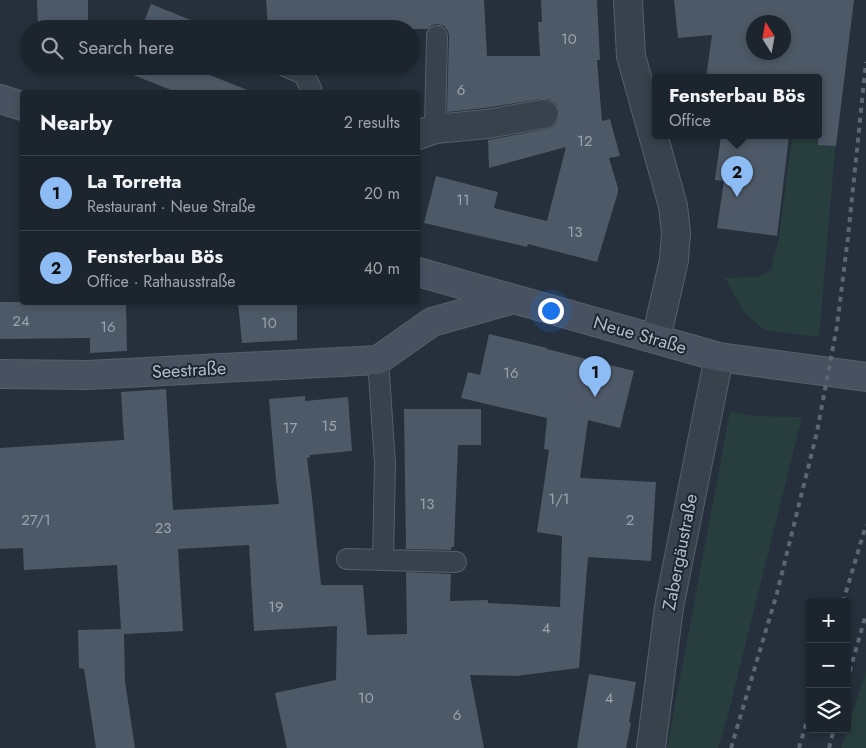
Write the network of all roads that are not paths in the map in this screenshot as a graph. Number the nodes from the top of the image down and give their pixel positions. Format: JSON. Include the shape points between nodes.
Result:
{"nodes":[{"id":1,"x":628,"y":0,"type":"edge"},
{"id":2,"x":437,"y":36,"type":"dead end"},
{"id":3,"x":304,"y":75,"type":"edge"},
{"id":4,"x":311,"y":90,"type":"edge"},
{"id":5,"x":0,"y":99,"type":"edge"},
{"id":6,"x":20,"y":105,"type":"edge"},
{"id":7,"x":544,"y":114,"type":"dead end"},
{"id":8,"x":652,"y":131,"type":"edge"},
{"id":9,"x":426,"y":132,"type":"edge"},
{"id":10,"x":654,"y":139,"type":"edge"},
{"id":11,"x":420,"y":273,"type":"edge"},
{"id":12,"x":514,"y":299,"type":"junction"},
{"id":13,"x":656,"y":339,"type":"junction"},
{"id":14,"x":719,"y":357,"type":"junction"},
{"id":15,"x":378,"y":360,"type":"junction"},
{"id":16,"x":0,"y":374,"type":"edge"},
{"id":17,"x":866,"y":377,"type":"edge"},
{"id":18,"x":347,"y":560,"type":"dead end"},
{"id":19,"x":383,"y":560,"type":"junction"},
{"id":20,"x":456,"y":562,"type":"dead end"},
{"id":21,"x":651,"y":748,"type":"edge"}],
"edges":[{"from":1,"to":8,"type":"street","via":[[631,56]]},
{"from":2,"to":9,"type":"lane"},
{"from":3,"to":4,"type":"lane"},
{"from":5,"to":6,"type":"street"},
{"from":7,"to":9,"type":"street"},
{"from":10,"to":13,"type":"street","via":[[673,206],[676,232],[674,260]]},
{"from":11,"to":12,"type":"street","name":"Neue Straße"},
{"from":12,"to":13,"type":"street","name":"Neue Straße"},
{"from":12,"to":15,"type":"street","via":[[432,322]]},
{"from":13,"to":14,"type":"street","name":"Neue Straße"},
{"from":14,"to":17,"type":"street","name":"Neue Straße"},
{"from":14,"to":21,"type":"street","name":"Zabergäustraße","via":[[669,608]]},
{"from":15,"to":16,"type":"street","name":"Seestraße","via":[[88,376]]},
{"from":15,"to":19,"type":"lane","via":[[385,463]]},
{"from":18,"to":19,"type":"lane"},
{"from":19,"to":20,"type":"lane"}]}
